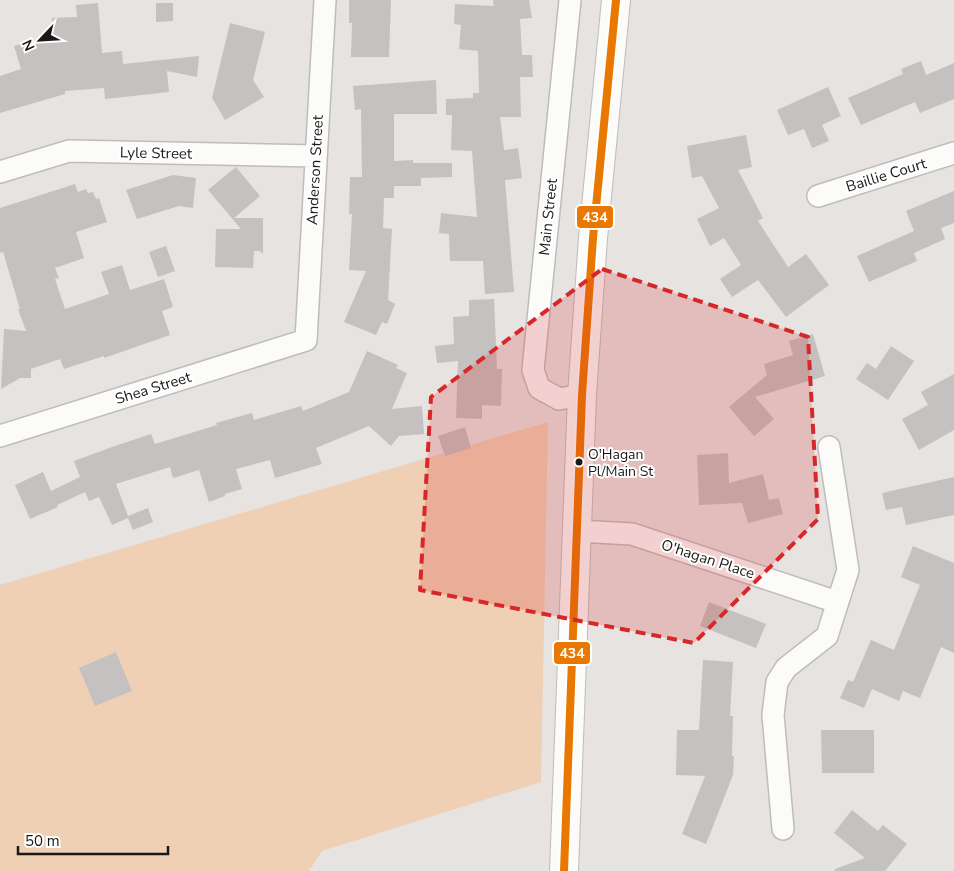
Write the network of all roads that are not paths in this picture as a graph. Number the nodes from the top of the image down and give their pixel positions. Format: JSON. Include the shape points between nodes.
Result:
{"nodes":[{"id":1,"x":325,"y":0,"type":"edge"},
{"id":2,"x":570,"y":0,"type":"edge"},
{"id":3,"x":616,"y":0,"type":"edge"},
{"id":4,"x":954,"y":154,"type":"edge"},
{"id":5,"x":316,"y":156,"type":"junction"},
{"id":6,"x":0,"y":172,"type":"edge"},
{"id":7,"x":818,"y":196,"type":"dead end"},
{"id":8,"x":306,"y":340,"type":"joint"},
{"id":9,"x":582,"y":395,"type":"junction"},
{"id":10,"x":0,"y":436,"type":"edge"},
{"id":11,"x":829,"y":447,"type":"dead end"},
{"id":12,"x":577,"y":531,"type":"junction"},
{"id":13,"x":837,"y":602,"type":"junction"},
{"id":14,"x":784,"y":829,"type":"dead end"},
{"id":15,"x":564,"y":871,"type":"edge"}],
"edges":[{"from":1,"to":5,"type":"street","name":"Anderson Street"},
{"from":2,"to":9,"type":"street","name":"Main Street","via":[[533,370],[538,388],[559,399]]},
{"from":3,"to":9,"type":"main road","via":[[593,238]]},
{"from":4,"to":7,"type":"street","name":"Baillie Court"},
{"from":5,"to":6,"type":"street","name":"Lyle Street","via":[[69,151]]},
{"from":5,"to":8,"type":"street","name":"Anderson Street"},
{"from":8,"to":10,"type":"street","name":"Shea Street"},
{"from":9,"to":12,"type":"main road"},
{"from":11,"to":13,"type":"street","via":[[848,570]]},
{"from":12,"to":13,"type":"street","name":"O'hagan Place","via":[[632,534]]},
{"from":12,"to":15,"type":"main road"},
{"from":13,"to":14,"type":"street","via":[[827,636],[786,668],[777,682],[773,715]]}]}
